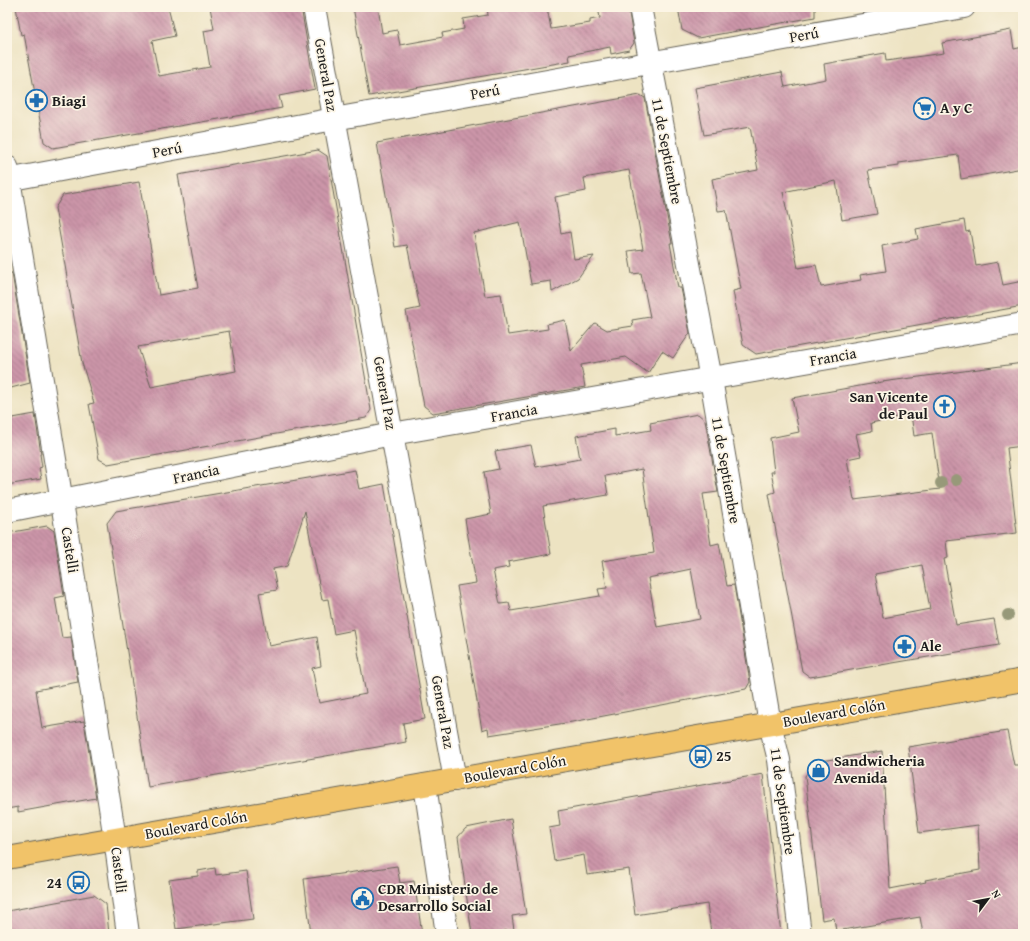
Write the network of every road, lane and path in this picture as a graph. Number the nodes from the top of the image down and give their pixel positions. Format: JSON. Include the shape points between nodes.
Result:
{"nodes":[{"id":1,"x":314,"y":7,"type":"edge"},
{"id":2,"x":640,"y":7,"type":"edge"},
{"id":3,"x":964,"y":7,"type":"edge"},
{"id":4,"x":650,"y":63,"type":"junction"},
{"id":5,"x":334,"y":119,"type":"junction"},
{"id":6,"x":8,"y":175,"type":"edge"},
{"id":7,"x":1023,"y":324,"type":"edge"},
{"id":8,"x":711,"y":378,"type":"junction"},
{"id":9,"x":392,"y":434,"type":"junction"},
{"id":10,"x":62,"y":502,"type":"junction"},
{"id":11,"x":7,"y":512,"type":"edge"},
{"id":12,"x":1023,"y":680,"type":"edge"},
{"id":13,"x":770,"y":724,"type":"junction"},
{"id":14,"x":455,"y":780,"type":"junction"},
{"id":15,"x":425,"y":785,"type":"junction"},
{"id":16,"x":115,"y":839,"type":"junction"},
{"id":17,"x":7,"y":858,"type":"edge"},
{"id":18,"x":128,"y":934,"type":"edge"},
{"id":19,"x":447,"y":934,"type":"edge"},
{"id":20,"x":800,"y":934,"type":"edge"}],
"edges":[{"from":1,"to":5,"type":"street","name":"General Paz"},
{"from":2,"to":4,"type":"street","name":"11 de Septiembre"},
{"from":3,"to":4,"type":"street","name":"Perú"},
{"from":4,"to":5,"type":"street","name":"Perú"},
{"from":4,"to":8,"type":"street","name":"11 de Septiembre"},
{"from":5,"to":6,"type":"street","name":"Perú"},
{"from":5,"to":9,"type":"street","name":"General Paz"},
{"from":6,"to":10,"type":"street","name":"Castelli"},
{"from":7,"to":8,"type":"street","name":"Francia"},
{"from":8,"to":9,"type":"street","name":"Francia"},
{"from":8,"to":13,"type":"street","name":"11 de Septiembre"},
{"from":9,"to":10,"type":"street","name":"Francia"},
{"from":9,"to":14,"type":"street","name":"General Paz"},
{"from":10,"to":11,"type":"street","name":"Francia"},
{"from":10,"to":16,"type":"street","name":"Castelli"},
{"from":12,"to":13,"type":"main road","name":"Boulevard Colón"},
{"from":13,"to":14,"type":"main road","name":"Boulevard Colón"},
{"from":13,"to":20,"type":"street","name":"11 de Septiembre","via":[[779,760]]},
{"from":14,"to":15,"type":"main road","name":"Boulevard Colón"},
{"from":15,"to":16,"type":"main road","name":"Boulevard Colón"},
{"from":15,"to":19,"type":"street"},
{"from":16,"to":17,"type":"main road","name":"Boulevard Colón"},
{"from":16,"to":18,"type":"street","name":"Castelli"}]}
